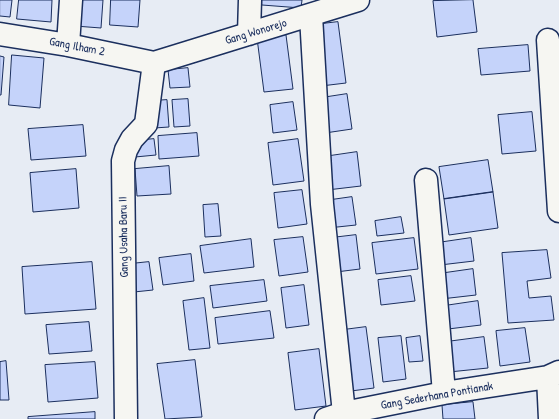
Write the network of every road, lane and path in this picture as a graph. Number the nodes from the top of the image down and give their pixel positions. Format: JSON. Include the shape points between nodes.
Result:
{"nodes":[{"id":1,"x":71,"y":0,"type":"edge"},
{"id":2,"x":250,"y":0,"type":"edge"},
{"id":3,"x":358,"y":0,"type":"edge"},
{"id":4,"x":311,"y":16,"type":"junction"},
{"id":5,"x":0,"y":34,"type":"edge"},
{"id":6,"x":249,"y":34,"type":"junction"},
{"id":7,"x":548,"y":40,"type":"dead end"},
{"id":8,"x":68,"y":45,"type":"junction"},
{"id":9,"x":154,"y":63,"type":"junction"},
{"id":10,"x":426,"y":180,"type":"dead end"},
{"id":11,"x":559,"y":211,"type":"edge"},
{"id":12,"x":554,"y":375,"type":"edge"},
{"id":13,"x":444,"y":393,"type":"junction"},
{"id":14,"x":335,"y":416,"type":"edge"},
{"id":15,"x":126,"y":419,"type":"edge"},
{"id":16,"x":550,"y":419,"type":"edge"}],
"edges":[{"from":1,"to":8,"type":"street"},
{"from":2,"to":6,"type":"street"},
{"from":3,"to":4,"type":"street","name":"Gang Wonorejo"},
{"from":4,"to":6,"type":"street","name":"Gang Wonorejo"},
{"from":4,"to":14,"type":"street"},
{"from":5,"to":8,"type":"street","name":"Gang Ilham 2"},
{"from":6,"to":9,"type":"street","name":"Gang Wonorejo"},
{"from":7,"to":11,"type":"street"},
{"from":8,"to":9,"type":"street","name":"Gang Ilham 2"},
{"from":9,"to":15,"type":"street","name":"Gang Usaha Baru II","via":[[146,124],[132,139],[123,160]]},
{"from":10,"to":13,"type":"street"},
{"from":12,"to":13,"type":"street","name":"Gang Sederhana Pontianak"},
{"from":12,"to":16,"type":"street"},
{"from":13,"to":14,"type":"street","name":"Gang Sederhana Pontianak"}]}
